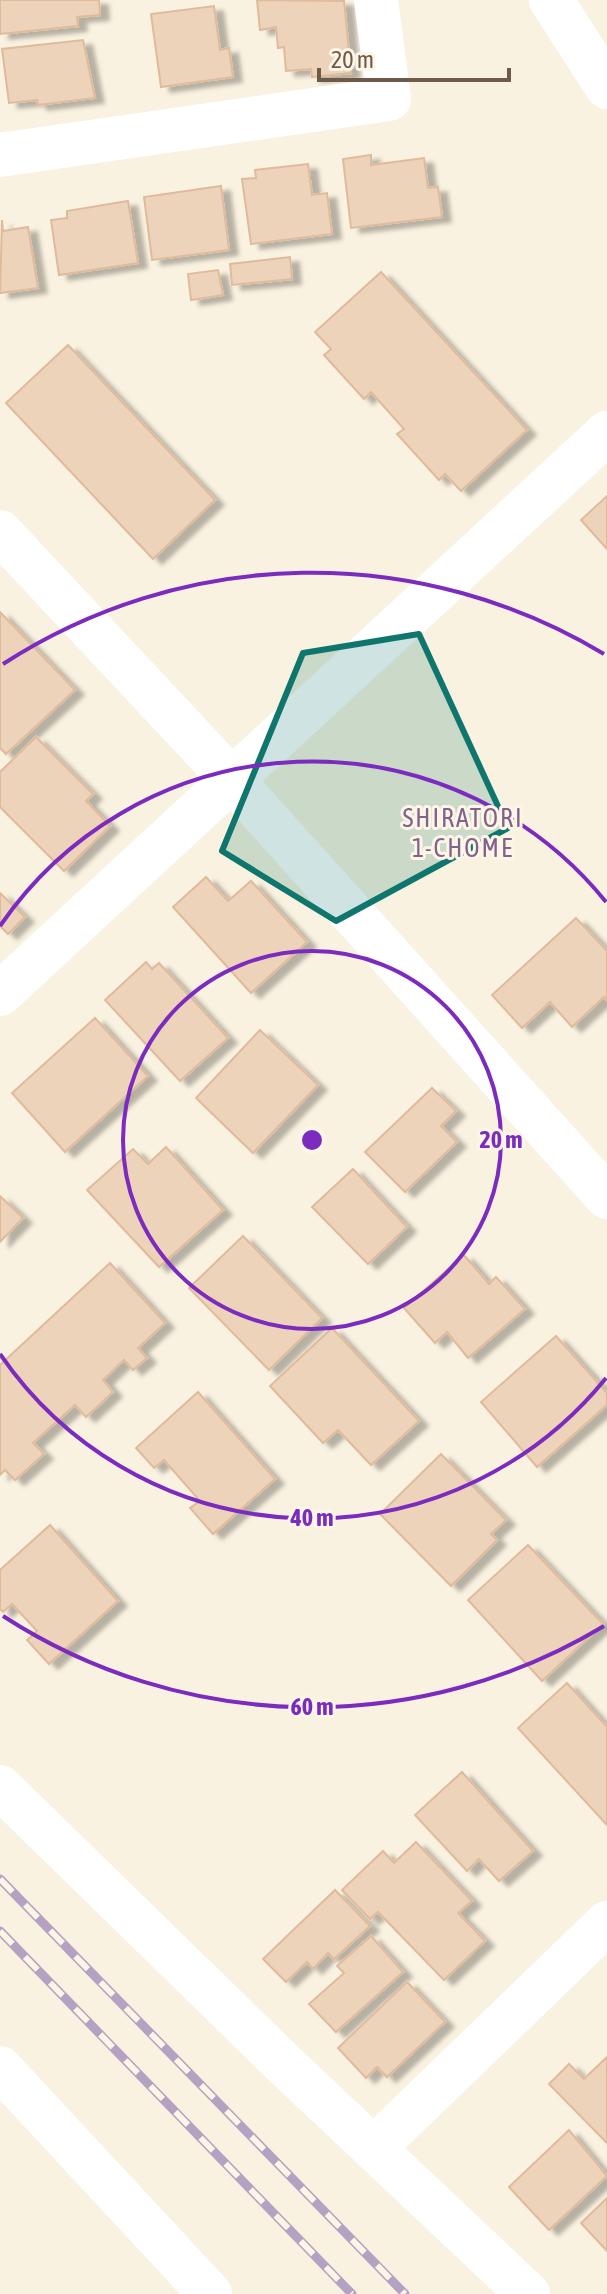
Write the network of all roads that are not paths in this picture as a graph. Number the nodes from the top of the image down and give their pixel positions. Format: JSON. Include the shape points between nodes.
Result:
{"nodes":[{"id":1,"x":376,"y":0,"type":"edge"},
{"id":2,"x":551,"y":0,"type":"edge"},
{"id":3,"x":607,"y":87,"type":"edge"},
{"id":4,"x":0,"y":155,"type":"edge"},
{"id":5,"x":607,"y":433,"type":"edge"},
{"id":6,"x":0,"y":532,"type":"edge"},
{"id":7,"x":232,"y":780,"type":"junction"},
{"id":8,"x":0,"y":994,"type":"edge"},
{"id":9,"x":607,"y":1197,"type":"edge"},
{"id":10,"x":0,"y":1787,"type":"edge"},
{"id":11,"x":607,"y":1923,"type":"edge"},
{"id":12,"x":0,"y":2068,"type":"edge"},
{"id":13,"x":374,"y":2148,"type":"junction"},
{"id":14,"x":210,"y":2294,"type":"edge"},
{"id":15,"x":528,"y":2294,"type":"edge"}],
"edges":[{"from":1,"to":4,"type":"street","via":[[389,99]]},
{"from":2,"to":3,"type":"street"},
{"from":5,"to":7,"type":"street"},
{"from":6,"to":7,"type":"street"},
{"from":7,"to":8,"type":"street"},
{"from":7,"to":9,"type":"street"},
{"from":10,"to":13,"type":"street"},
{"from":11,"to":13,"type":"street"},
{"from":12,"to":14,"type":"street"},
{"from":13,"to":15,"type":"street"}]}
